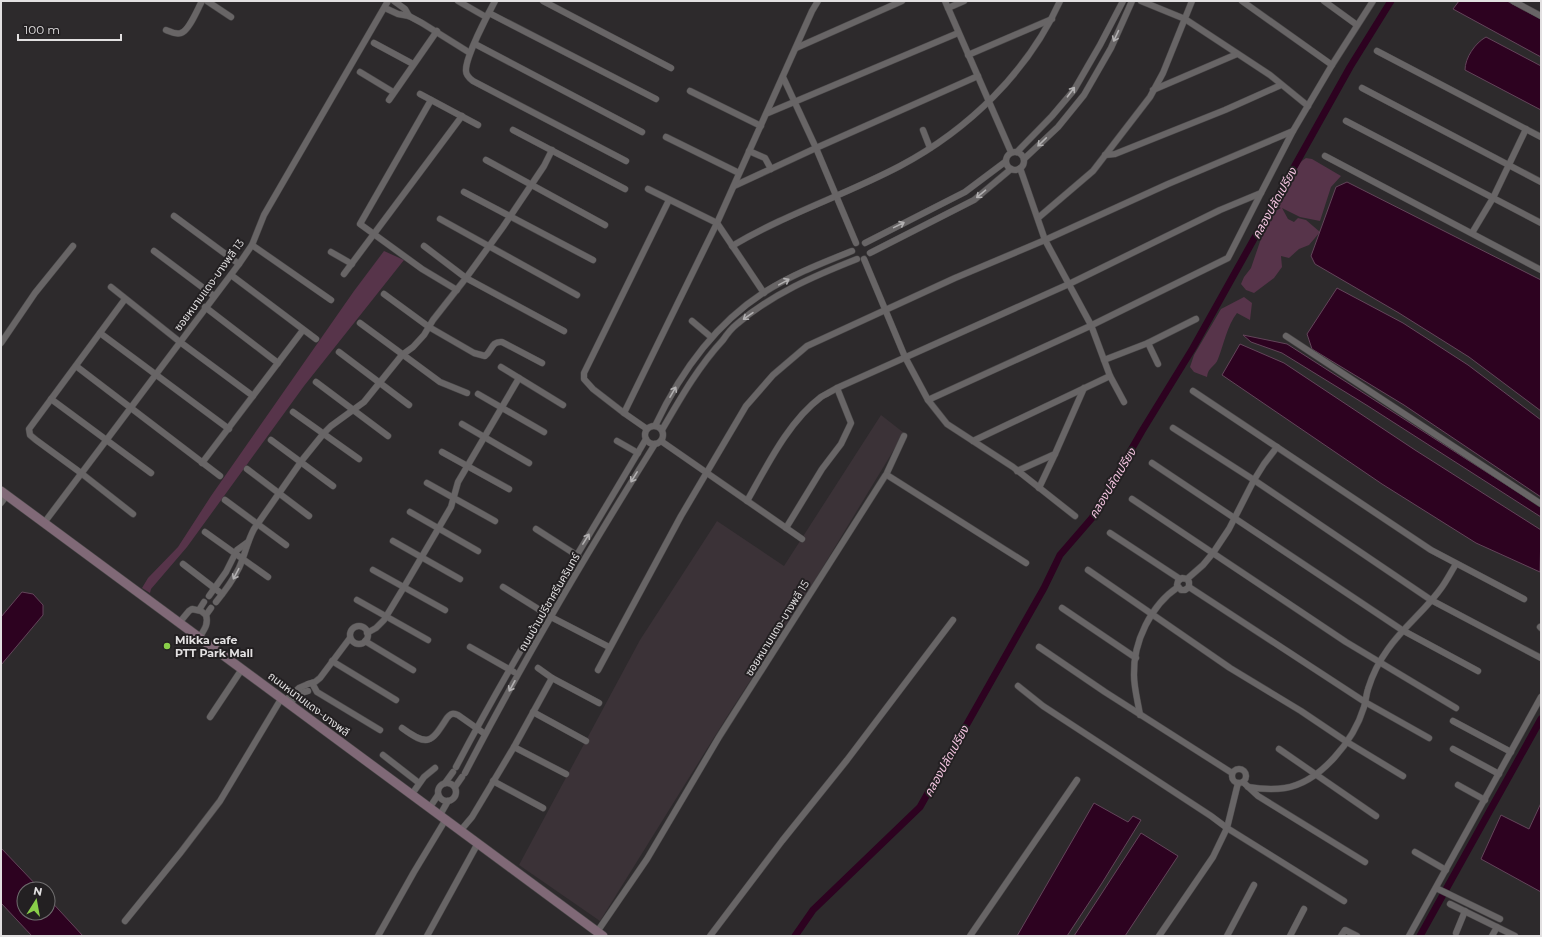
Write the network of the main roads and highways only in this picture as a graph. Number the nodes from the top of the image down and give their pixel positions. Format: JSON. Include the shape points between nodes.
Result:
{"nodes":[{"id":1,"x":2,"y":495,"type":"edge"},
{"id":2,"x":600,"y":934,"type":"edge"}],
"edges":[{"from":1,"to":2,"type":"main road","name":"ถนนหนามแดง-บางพลี","via":[[44,523]]}]}
